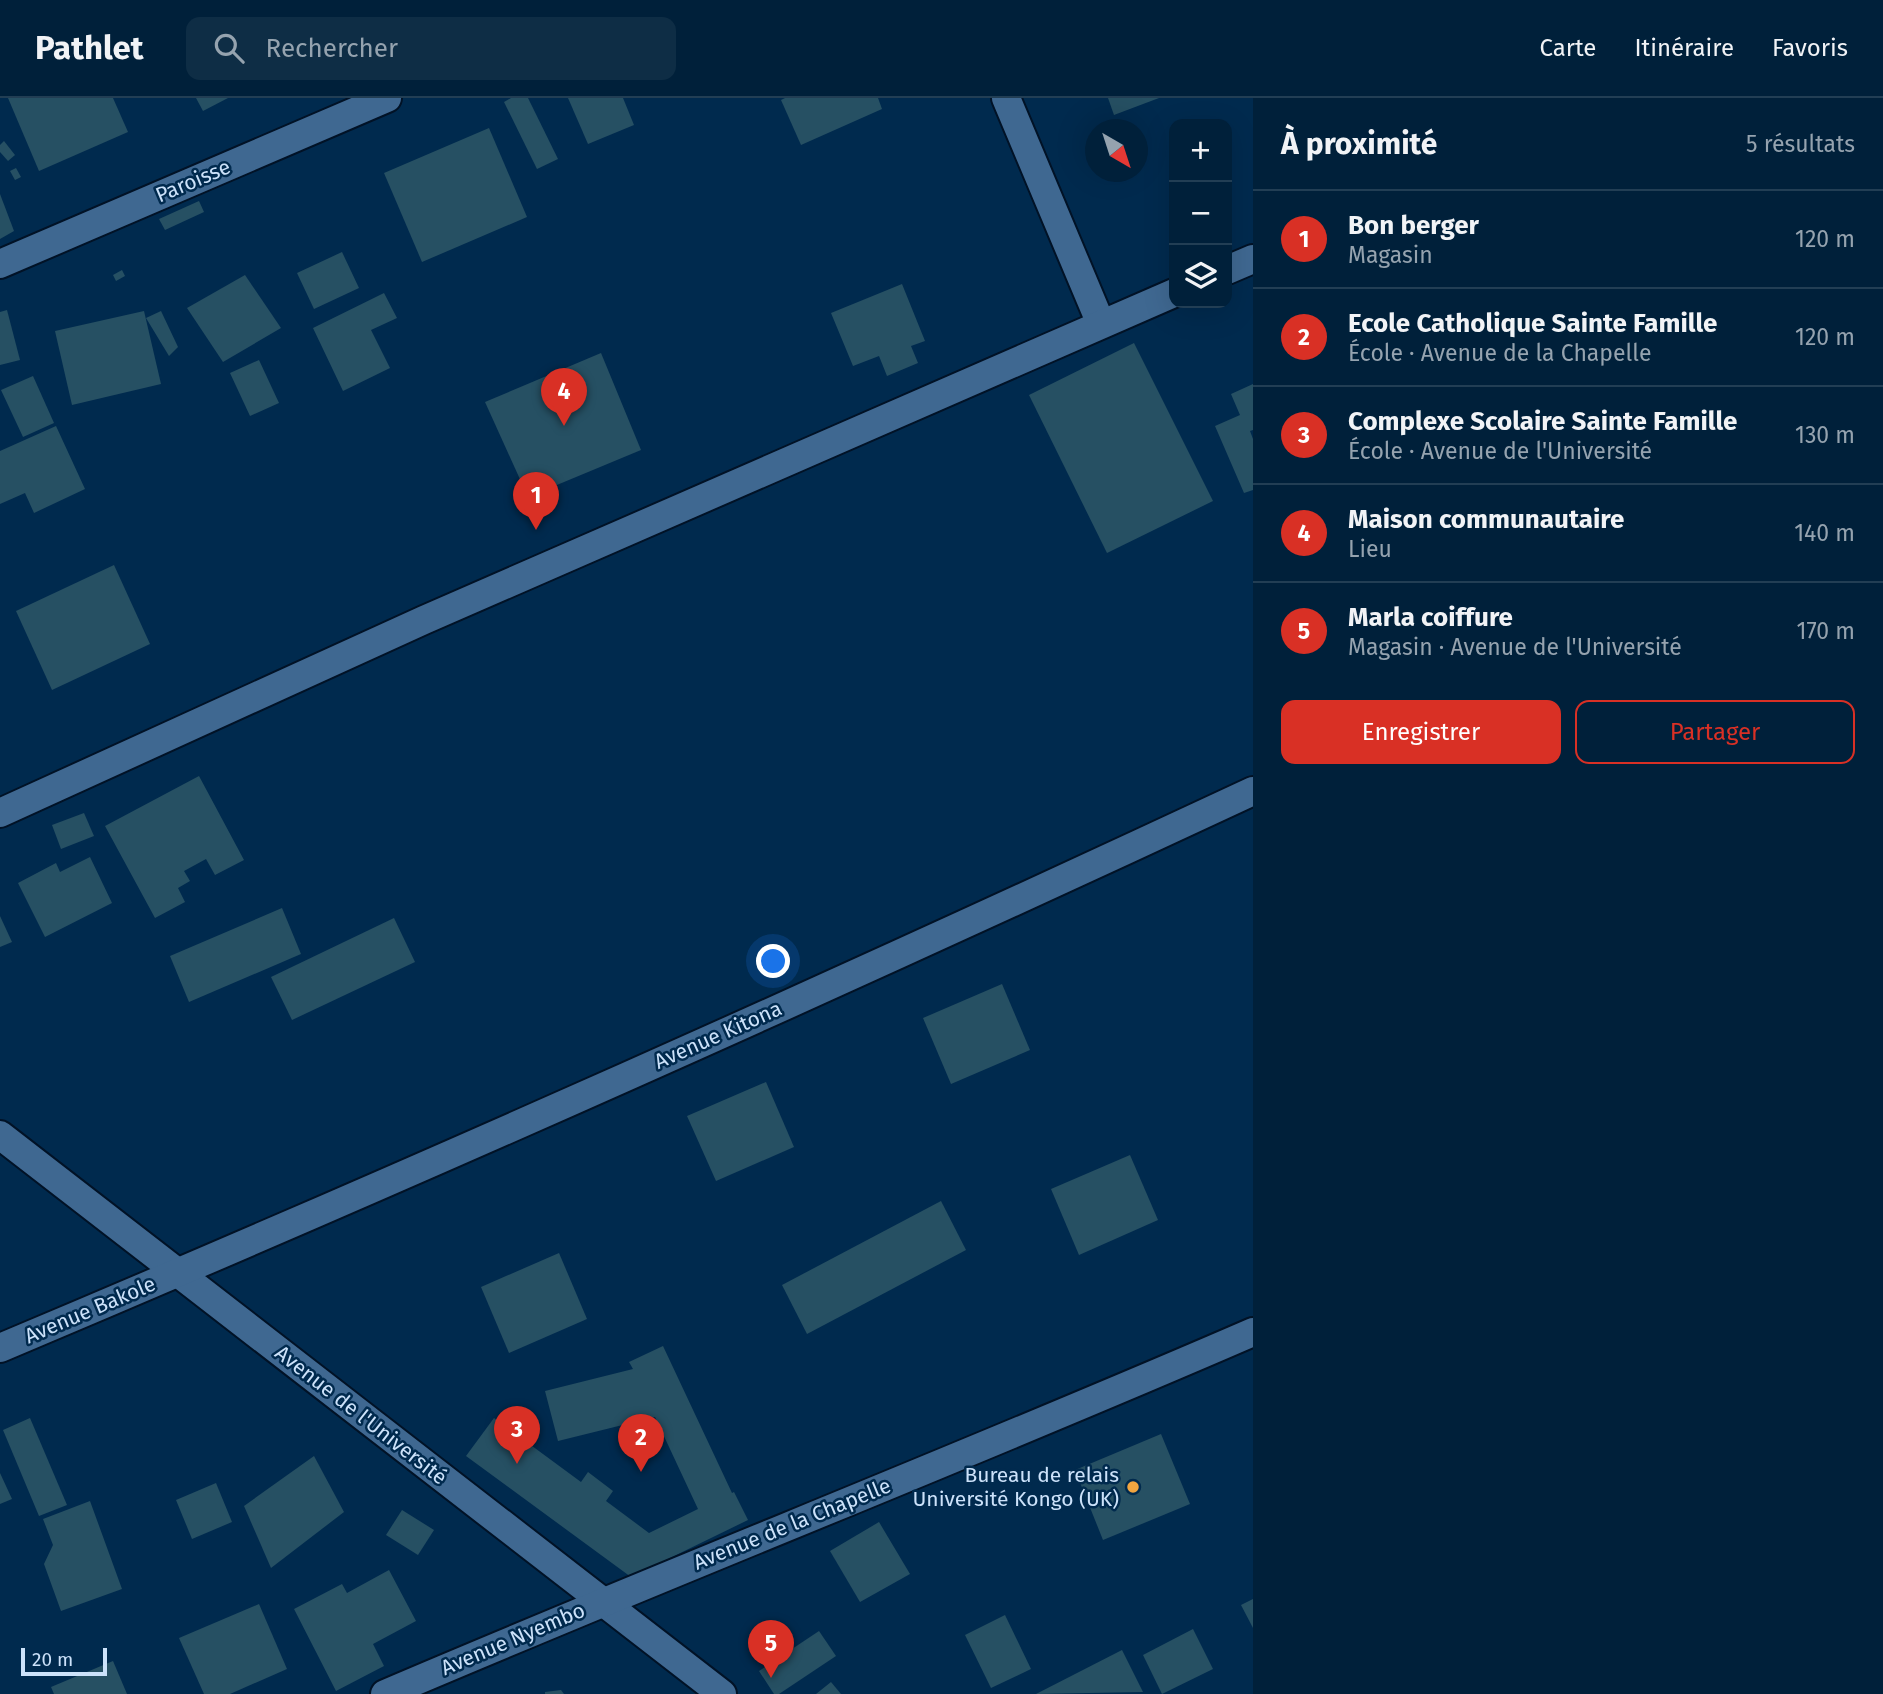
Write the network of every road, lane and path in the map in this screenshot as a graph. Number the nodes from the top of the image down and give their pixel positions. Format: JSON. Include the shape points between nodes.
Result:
{"nodes":[{"id":1,"x":387,"y":98,"type":"edge"},
{"id":2,"x":1006,"y":98,"type":"edge"},
{"id":3,"x":1253,"y":259,"type":"edge"},
{"id":4,"x":0,"y":264,"type":"edge"},
{"id":5,"x":1232,"y":268,"type":"edge"},
{"id":6,"x":1169,"y":295,"type":"edge"},
{"id":7,"x":1101,"y":324,"type":"junction"},
{"id":8,"x":1253,"y":791,"type":"edge"},
{"id":9,"x":0,"y":813,"type":"edge"},
{"id":10,"x":0,"y":1135,"type":"edge"},
{"id":11,"x":180,"y":1272,"type":"junction"},
{"id":12,"x":1253,"y":1332,"type":"edge"},
{"id":13,"x":0,"y":1348,"type":"edge"},
{"id":14,"x":602,"y":1601,"type":"junction"},
{"id":15,"x":385,"y":1694,"type":"edge"},
{"id":16,"x":723,"y":1694,"type":"edge"}],
"edges":[{"from":1,"to":4,"type":"street","name":"Paroisse"},
{"from":2,"to":7,"type":"street"},
{"from":3,"to":5,"type":"street"},
{"from":6,"to":7,"type":"street"},
{"from":7,"to":9,"type":"street","via":[[424,620]]},
{"from":8,"to":11,"type":"street","name":"Avenue Kitona","via":[[931,941]]},
{"from":10,"to":11,"type":"street","name":"Avenue de l'Université"},
{"from":11,"to":13,"type":"street","name":"Avenue Bakole"},
{"from":11,"to":14,"type":"street","name":"Avenue de l'Université"},
{"from":12,"to":14,"type":"street","name":"Avenue de la Chapelle","via":[[1049,1421]]},
{"from":14,"to":15,"type":"street","name":"Avenue Nyembo"},
{"from":14,"to":16,"type":"street","name":"Avenue de l'Université"}]}
